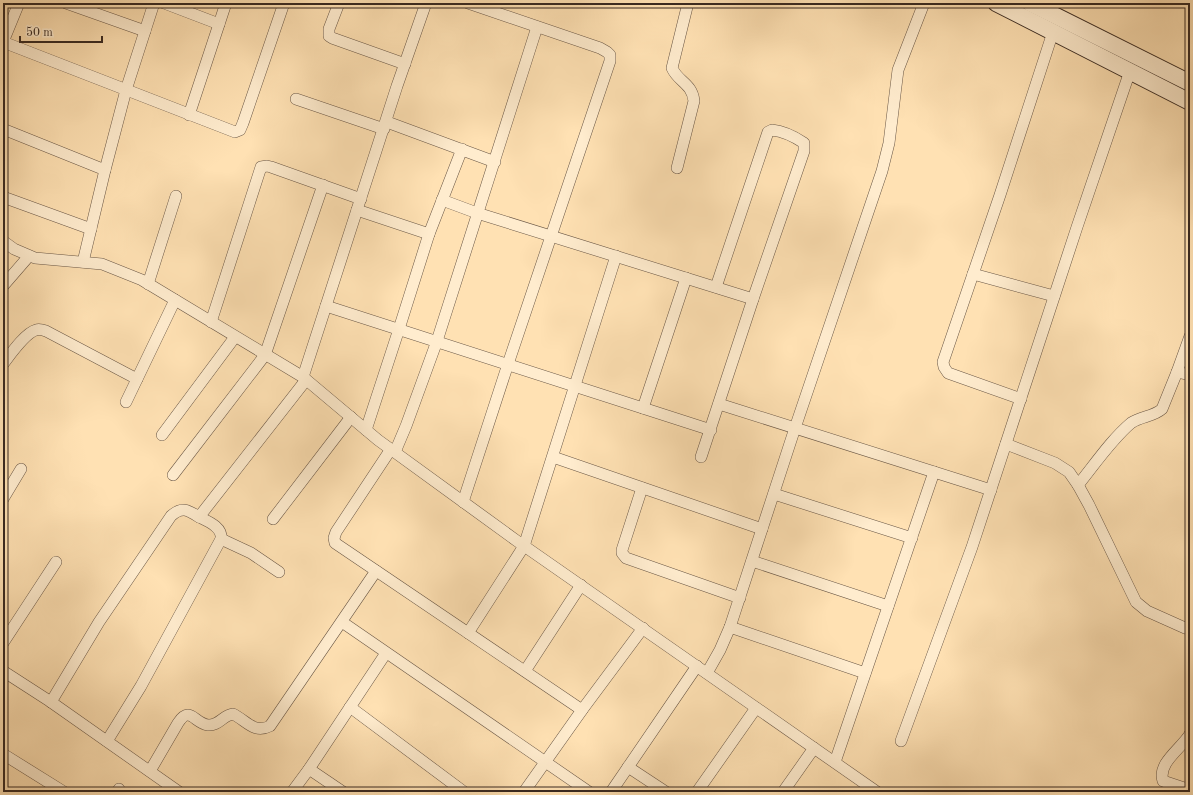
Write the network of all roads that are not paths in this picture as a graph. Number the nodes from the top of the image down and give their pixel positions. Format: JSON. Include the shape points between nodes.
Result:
{"nodes":[{"id":1,"x":19,"y":3,"type":"edge"},
{"id":2,"x":66,"y":3,"type":"edge"},
{"id":3,"x":154,"y":3,"type":"edge"},
{"id":4,"x":164,"y":3,"type":"edge"},
{"id":5,"x":226,"y":3,"type":"edge"},
{"id":6,"x":284,"y":3,"type":"edge"},
{"id":7,"x":339,"y":3,"type":"edge"},
{"id":8,"x":426,"y":3,"type":"edge"},
{"id":9,"x":468,"y":3,"type":"edge"},
{"id":10,"x":688,"y":3,"type":"edge"},
{"id":11,"x":924,"y":3,"type":"edge"},
{"id":12,"x":996,"y":3,"type":"edge"},
{"id":13,"x":1030,"y":3,"type":"edge"},
{"id":14,"x":189,"y":7,"type":"edge"},
{"id":15,"x":219,"y":24,"type":"junction"},
{"id":16,"x":537,"y":27,"type":"junction"},
{"id":17,"x":145,"y":31,"type":"junction"},
{"id":18,"x":1053,"y":32,"type":"junction"},
{"id":19,"x":3,"y":42,"type":"edge"},
{"id":20,"x":405,"y":64,"type":"junction"},
{"id":21,"x":1130,"y":71,"type":"junction"},
{"id":22,"x":1190,"y":83,"type":"edge"},
{"id":23,"x":126,"y":90,"type":"junction"},
{"id":24,"x":296,"y":99,"type":"dead end"},
{"id":25,"x":1190,"y":102,"type":"edge"},
{"id":26,"x":188,"y":115,"type":"junction"},
{"id":27,"x":385,"y":125,"type":"junction"},
{"id":28,"x":3,"y":129,"type":"edge"},
{"id":29,"x":462,"y":150,"type":"junction"},
{"id":30,"x":495,"y":162,"type":"junction"},
{"id":31,"x":677,"y":168,"type":"dead end"},
{"id":32,"x":105,"y":170,"type":"junction"},
{"id":33,"x":323,"y":186,"type":"junction"},
{"id":34,"x":176,"y":196,"type":"dead end"},
{"id":35,"x":3,"y":197,"type":"edge"},
{"id":36,"x":361,"y":199,"type":"junction"},
{"id":37,"x":442,"y":200,"type":"junction"},
{"id":38,"x":357,"y":210,"type":"junction"},
{"id":39,"x":477,"y":214,"type":"junction"},
{"id":40,"x":91,"y":229,"type":"junction"},
{"id":41,"x":429,"y":234,"type":"junction"},
{"id":42,"x":551,"y":236,"type":"junction"},
{"id":43,"x":3,"y":241,"type":"edge"},
{"id":44,"x":29,"y":256,"type":"junction"},
{"id":45,"x":616,"y":256,"type":"junction"},
{"id":46,"x":83,"y":262,"type":"junction"},
{"id":47,"x":973,"y":274,"type":"junction"},
{"id":48,"x":686,"y":278,"type":"junction"},
{"id":49,"x":148,"y":284,"type":"junction"},
{"id":50,"x":3,"y":286,"type":"edge"},
{"id":51,"x":716,"y":287,"type":"junction"},
{"id":52,"x":1054,"y":296,"type":"junction"},
{"id":53,"x":753,"y":299,"type":"junction"},
{"id":54,"x":175,"y":300,"type":"junction"},
{"id":55,"x":326,"y":306,"type":"junction"},
{"id":56,"x":211,"y":322,"type":"junction"},
{"id":57,"x":400,"y":329,"type":"junction"},
{"id":58,"x":1190,"y":336,"type":"edge"},
{"id":59,"x":235,"y":337,"type":"junction"},
{"id":60,"x":437,"y":341,"type":"junction"},
{"id":61,"x":265,"y":355,"type":"junction"},
{"id":62,"x":3,"y":364,"type":"edge"},
{"id":63,"x":508,"y":364,"type":"junction"},
{"id":64,"x":1177,"y":372,"type":"junction"},
{"id":65,"x":1190,"y":375,"type":"edge"},
{"id":66,"x":137,"y":379,"type":"junction"},
{"id":67,"x":304,"y":379,"type":"junction"},
{"id":68,"x":575,"y":386,"type":"junction"},
{"id":69,"x":1021,"y":399,"type":"junction"},
{"id":70,"x":126,"y":402,"type":"dead end"},
{"id":71,"x":719,"y":404,"type":"junction"},
{"id":72,"x":643,"y":408,"type":"junction"},
{"id":73,"x":351,"y":417,"type":"junction"},
{"id":74,"x":795,"y":428,"type":"junction"},
{"id":75,"x":366,"y":430,"type":"junction"},
{"id":76,"x":711,"y":430,"type":"junction"},
{"id":77,"x":162,"y":435,"type":"dead end"},
{"id":78,"x":1006,"y":444,"type":"junction"},
{"id":79,"x":393,"y":451,"type":"junction"},
{"id":80,"x":552,"y":457,"type":"junction"},
{"id":81,"x":701,"y":457,"type":"dead end"},
{"id":82,"x":21,"y":469,"type":"dead end"},
{"id":83,"x":934,"y":472,"type":"junction"},
{"id":84,"x":173,"y":475,"type":"dead end"},
{"id":85,"x":1078,"y":485,"type":"junction"},
{"id":86,"x":642,"y":488,"type":"junction"},
{"id":87,"x":991,"y":490,"type":"junction"},
{"id":88,"x":774,"y":494,"type":"junction"},
{"id":89,"x":3,"y":499,"type":"edge"},
{"id":90,"x":464,"y":502,"type":"junction"},
{"id":91,"x":199,"y":517,"type":"junction"},
{"id":92,"x":273,"y":519,"type":"dead end"},
{"id":93,"x":762,"y":529,"type":"junction"},
{"id":94,"x":912,"y":538,"type":"junction"},
{"id":95,"x":221,"y":539,"type":"junction"},
{"id":96,"x":524,"y":546,"type":"junction"},
{"id":97,"x":56,"y":562,"type":"dead end"},
{"id":98,"x":752,"y":562,"type":"junction"},
{"id":99,"x":376,"y":571,"type":"junction"},
{"id":100,"x":279,"y":572,"type":"dead end"},
{"id":101,"x":581,"y":585,"type":"junction"},
{"id":102,"x":740,"y":598,"type":"junction"},
{"id":103,"x":888,"y":606,"type":"junction"},
{"id":104,"x":342,"y":622,"type":"junction"},
{"id":105,"x":730,"y":627,"type":"junction"},
{"id":106,"x":643,"y":628,"type":"junction"},
{"id":107,"x":1190,"y":629,"type":"edge"},
{"id":108,"x":468,"y":633,"type":"junction"},
{"id":109,"x":3,"y":643,"type":"edge"},
{"id":110,"x":386,"y":653,"type":"junction"},
{"id":111,"x":697,"y":666,"type":"junction"},
{"id":112,"x":3,"y":671,"type":"edge"},
{"id":113,"x":525,"y":671,"type":"junction"},
{"id":114,"x":707,"y":673,"type":"junction"},
{"id":115,"x":865,"y":673,"type":"junction"},
{"id":116,"x":51,"y":702,"type":"junction"},
{"id":117,"x":350,"y":708,"type":"junction"},
{"id":118,"x":756,"y":708,"type":"junction"},
{"id":119,"x":582,"y":710,"type":"junction"},
{"id":120,"x":1190,"y":734,"type":"edge"},
{"id":121,"x":107,"y":741,"type":"junction"},
{"id":122,"x":901,"y":741,"type":"dead end"},
{"id":123,"x":814,"y":748,"type":"junction"},
{"id":124,"x":3,"y":754,"type":"edge"},
{"id":125,"x":545,"y":762,"type":"junction"},
{"id":126,"x":835,"y":762,"type":"junction"},
{"id":127,"x":628,"y":767,"type":"junction"},
{"id":128,"x":309,"y":769,"type":"junction"},
{"id":129,"x":150,"y":771,"type":"junction"},
{"id":130,"x":1183,"y":790,"type":"edge"},
{"id":131,"x":874,"y":791,"type":"edge"},
{"id":132,"x":64,"y":792,"type":"edge"},
{"id":133,"x":179,"y":792,"type":"edge"},
{"id":134,"x":292,"y":792,"type":"edge"},
{"id":135,"x":343,"y":792,"type":"edge"},
{"id":136,"x":464,"y":792,"type":"edge"},
{"id":137,"x":524,"y":792,"type":"edge"},
{"id":138,"x":589,"y":792,"type":"edge"},
{"id":139,"x":611,"y":792,"type":"edge"},
{"id":140,"x":666,"y":792,"type":"edge"},
{"id":141,"x":697,"y":792,"type":"edge"},
{"id":142,"x":783,"y":792,"type":"edge"}],
"edges":[{"from":1,"to":19,"type":"street"},
{"from":2,"to":17,"type":"street"},
{"from":3,"to":17,"type":"street"},
{"from":4,"to":14,"type":"street"},
{"from":5,"to":15,"type":"street"},
{"from":6,"to":26,"type":"street","via":[[240,130],[228,131]]},
{"from":7,"to":20,"type":"street","via":[[329,29],[332,38]]},
{"from":8,"to":20,"type":"street"},
{"from":9,"to":16,"type":"street"},
{"from":10,"to":31,"type":"street","via":[[672,68],[690,88],[694,100]]},
{"from":11,"to":74,"type":"street","via":[[897,74],[889,143],[882,171]]},
{"from":12,"to":18,"type":"main road"},
{"from":13,"to":22,"type":"main road"},
{"from":14,"to":15,"type":"street"},
{"from":15,"to":26,"type":"street"},
{"from":16,"to":30,"type":"street"},
{"from":16,"to":42,"type":"street","via":[[600,48],[610,55]]},
{"from":17,"to":23,"type":"street"},
{"from":18,"to":21,"type":"main road"},
{"from":18,"to":47,"type":"street"},
{"from":19,"to":23,"type":"street"},
{"from":20,"to":27,"type":"street"},
{"from":21,"to":25,"type":"main road"},
{"from":21,"to":52,"type":"street"},
{"from":23,"to":26,"type":"street"},
{"from":23,"to":32,"type":"street"},
{"from":24,"to":27,"type":"street"},
{"from":27,"to":29,"type":"street"},
{"from":27,"to":36,"type":"street"},
{"from":28,"to":32,"type":"street"},
{"from":29,"to":30,"type":"street"},
{"from":29,"to":37,"type":"street"},
{"from":30,"to":39,"type":"street"},
{"from":32,"to":40,"type":"street"},
{"from":33,"to":36,"type":"street"},
{"from":33,"to":56,"type":"street","via":[[271,167],[261,167]]},
{"from":33,"to":61,"type":"street"},
{"from":34,"to":49,"type":"street"},
{"from":35,"to":40,"type":"street"},
{"from":36,"to":38,"type":"street"},
{"from":37,"to":39,"type":"street"},
{"from":37,"to":41,"type":"street"},
{"from":38,"to":41,"type":"street"},
{"from":38,"to":55,"type":"street"},
{"from":39,"to":42,"type":"street"},
{"from":39,"to":60,"type":"street"},
{"from":40,"to":46,"type":"street"},
{"from":41,"to":57,"type":"street"},
{"from":42,"to":45,"type":"street"},
{"from":42,"to":63,"type":"street"},
{"from":43,"to":44,"type":"street"},
{"from":44,"to":46,"type":"street"},
{"from":44,"to":50,"type":"street"},
{"from":45,"to":48,"type":"street"},
{"from":45,"to":68,"type":"street"},
{"from":46,"to":49,"type":"street","via":[[102,264]]},
{"from":47,"to":52,"type":"street"},
{"from":47,"to":69,"type":"street","via":[[943,362],[944,367],[948,373]]},
{"from":48,"to":51,"type":"street"},
{"from":48,"to":72,"type":"street"},
{"from":49,"to":54,"type":"street"},
{"from":51,"to":53,"type":"street"},
{"from":51,"to":53,"type":"street","via":[[768,132],[777,130],[804,143],[804,151]]},
{"from":52,"to":69,"type":"street"},
{"from":53,"to":71,"type":"street"},
{"from":54,"to":56,"type":"street"},
{"from":54,"to":66,"type":"street"},
{"from":55,"to":57,"type":"street"},
{"from":55,"to":67,"type":"street"},
{"from":56,"to":59,"type":"street"},
{"from":57,"to":60,"type":"street"},
{"from":57,"to":75,"type":"street"},
{"from":58,"to":64,"type":"street"},
{"from":59,"to":61,"type":"street"},
{"from":59,"to":77,"type":"street"},
{"from":60,"to":63,"type":"street"},
{"from":60,"to":79,"type":"street","via":[[409,419]]},
{"from":61,"to":67,"type":"street"},
{"from":61,"to":84,"type":"street"},
{"from":62,"to":66,"type":"street","via":[[23,340],[38,329]]},
{"from":63,"to":68,"type":"street"},
{"from":63,"to":90,"type":"street"},
{"from":64,"to":65,"type":"street"},
{"from":64,"to":85,"type":"street","via":[[1162,409],[1157,414],[1132,423],[1117,437]]},
{"from":66,"to":70,"type":"street"},
{"from":67,"to":73,"type":"street"},
{"from":67,"to":91,"type":"street"},
{"from":68,"to":72,"type":"street"},
{"from":68,"to":80,"type":"street"},
{"from":69,"to":78,"type":"street"},
{"from":71,"to":74,"type":"street"},
{"from":71,"to":76,"type":"street"},
{"from":72,"to":76,"type":"street"},
{"from":73,"to":75,"type":"street"},
{"from":73,"to":92,"type":"street"},
{"from":74,"to":83,"type":"street"},
{"from":74,"to":88,"type":"street"},
{"from":75,"to":79,"type":"street"},
{"from":76,"to":81,"type":"street"},
{"from":78,"to":85,"type":"street","via":[[1055,463],[1069,472]]},
{"from":78,"to":87,"type":"street"},
{"from":79,"to":90,"type":"street"},
{"from":79,"to":99,"type":"street","via":[[334,538],[336,543]]},
{"from":80,"to":86,"type":"street"},
{"from":80,"to":96,"type":"street"},
{"from":82,"to":89,"type":"street"},
{"from":83,"to":87,"type":"street"},
{"from":83,"to":94,"type":"street"},
{"from":85,"to":107,"type":"street","via":[[1136,602],[1147,611]]},
{"from":86,"to":93,"type":"street"},
{"from":86,"to":102,"type":"street","via":[[622,550],[626,558]]},
{"from":87,"to":122,"type":"street"},
{"from":88,"to":93,"type":"street"},
{"from":88,"to":94,"type":"street"},
{"from":90,"to":96,"type":"street"},
{"from":91,"to":95,"type":"street","via":[[219,530]]},
{"from":91,"to":116,"type":"street","via":[[189,510],[176,511],[171,516],[99,622]]},
{"from":93,"to":98,"type":"street"},
{"from":94,"to":103,"type":"street"},
{"from":95,"to":100,"type":"street","via":[[250,553]]},
{"from":95,"to":121,"type":"street","via":[[141,686]]},
{"from":96,"to":101,"type":"street"},
{"from":96,"to":108,"type":"street"},
{"from":97,"to":109,"type":"street"},
{"from":98,"to":102,"type":"street"},
{"from":98,"to":103,"type":"street"},
{"from":99,"to":104,"type":"street"},
{"from":99,"to":108,"type":"street"},
{"from":101,"to":106,"type":"street"},
{"from":101,"to":113,"type":"street"},
{"from":102,"to":105,"type":"street"},
{"from":103,"to":115,"type":"street"},
{"from":104,"to":110,"type":"street"},
{"from":104,"to":129,"type":"street","via":[[270,726],[264,729],[256,728],[233,714],[213,725],[204,724],[192,716],[184,716]]},
{"from":105,"to":114,"type":"street"},
{"from":105,"to":115,"type":"street"},
{"from":106,"to":111,"type":"street"},
{"from":106,"to":119,"type":"street"},
{"from":108,"to":113,"type":"street"},
{"from":110,"to":117,"type":"street"},
{"from":110,"to":125,"type":"street"},
{"from":111,"to":114,"type":"street"},
{"from":111,"to":127,"type":"street"},
{"from":112,"to":116,"type":"street"},
{"from":113,"to":119,"type":"street"},
{"from":114,"to":118,"type":"street"},
{"from":115,"to":126,"type":"street"},
{"from":116,"to":121,"type":"street"},
{"from":117,"to":128,"type":"street"},
{"from":117,"to":136,"type":"street"},
{"from":118,"to":123,"type":"street"},
{"from":118,"to":141,"type":"street"},
{"from":119,"to":125,"type":"street"},
{"from":120,"to":130,"type":"street","via":[[1173,754],[1161,776],[1163,781]]},
{"from":121,"to":129,"type":"street"},
{"from":123,"to":126,"type":"street"},
{"from":123,"to":142,"type":"street"},
{"from":124,"to":132,"type":"street"},
{"from":125,"to":137,"type":"street"},
{"from":125,"to":138,"type":"street"},
{"from":126,"to":131,"type":"street"},
{"from":127,"to":139,"type":"street"},
{"from":127,"to":140,"type":"street"},
{"from":128,"to":134,"type":"street"},
{"from":128,"to":135,"type":"street"},
{"from":129,"to":133,"type":"street"}]}
